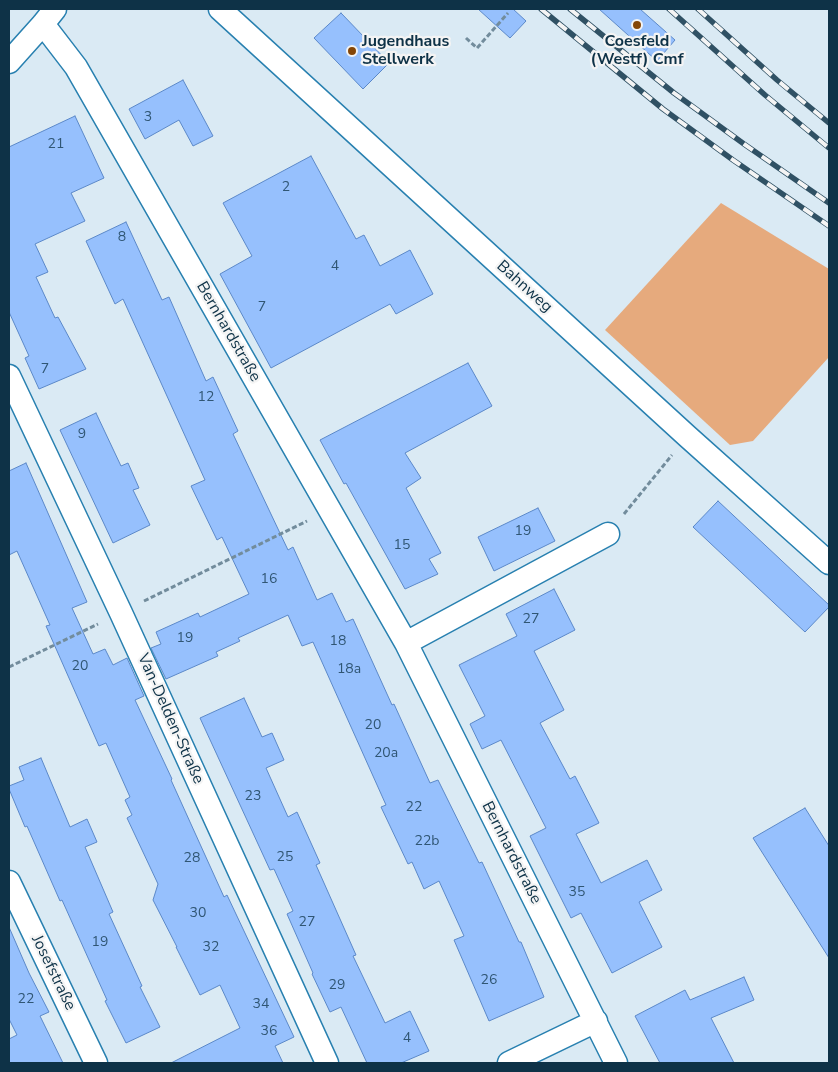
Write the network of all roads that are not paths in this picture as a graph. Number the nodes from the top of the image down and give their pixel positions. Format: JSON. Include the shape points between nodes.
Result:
{"nodes":[{"id":1,"x":220,"y":9,"type":"edge"},
{"id":2,"x":49,"y":16,"type":"edge"},
{"id":3,"x":9,"y":62,"type":"edge"},
{"id":4,"x":9,"y":376,"type":"edge"},
{"id":5,"x":608,"y":534,"type":"road end"},
{"id":6,"x":829,"y":563,"type":"edge"},
{"id":7,"x":406,"y":643,"type":"junction"},
{"id":8,"x":9,"y":882,"type":"edge"},
{"id":9,"x":596,"y":1021,"type":"junction"},
{"id":10,"x":96,"y":1063,"type":"edge"},
{"id":11,"x":326,"y":1063,"type":"edge"},
{"id":12,"x":509,"y":1063,"type":"edge"},
{"id":13,"x":616,"y":1063,"type":"edge"}],
"edges":[{"from":1,"to":6,"type":"street","name":"Bahnweg"},
{"from":2,"to":3,"type":"street"},
{"from":2,"to":7,"type":"street","name":"Bernhardstraße"},
{"from":4,"to":11,"type":"street","name":"Van-Delden-Straße"},
{"from":5,"to":7,"type":"street"},
{"from":7,"to":9,"type":"street","name":"Bernhardstraße"},
{"from":8,"to":10,"type":"street","name":"Josefstraße"},
{"from":9,"to":12,"type":"street"},
{"from":9,"to":13,"type":"street","name":"Bernhardstraße"}]}
